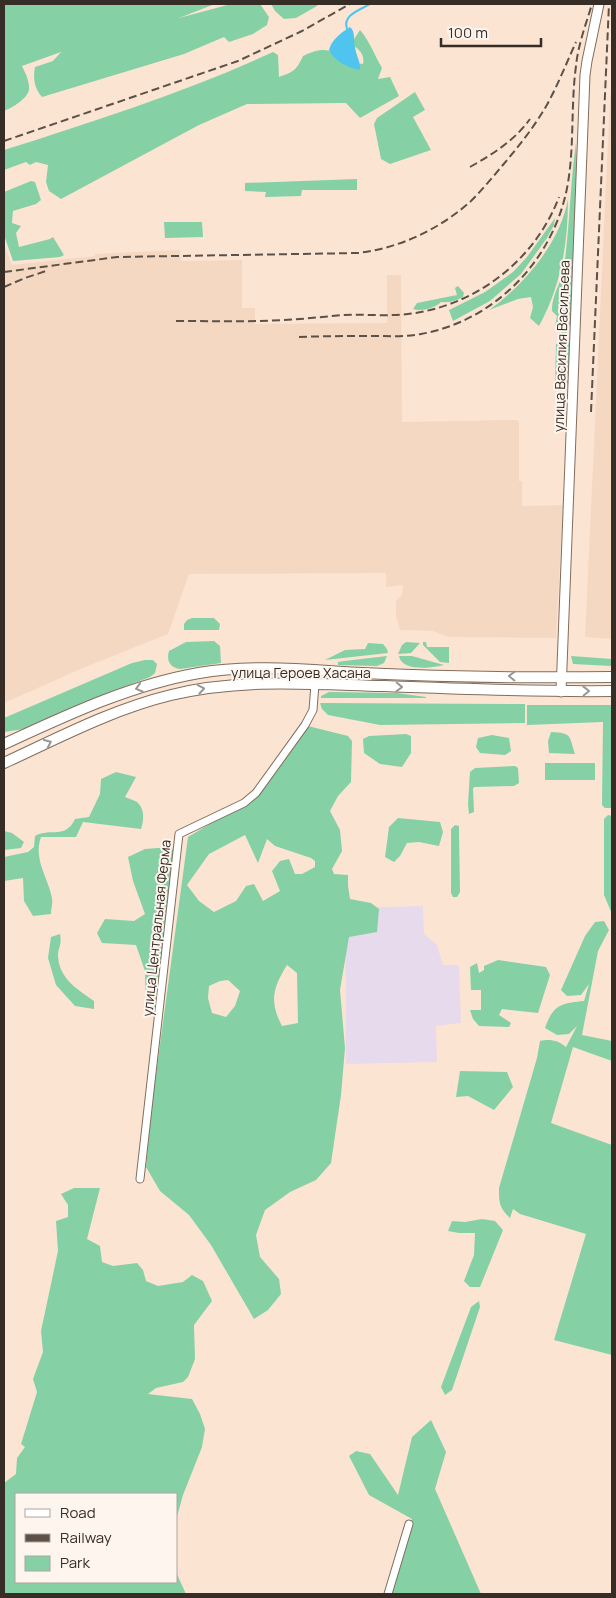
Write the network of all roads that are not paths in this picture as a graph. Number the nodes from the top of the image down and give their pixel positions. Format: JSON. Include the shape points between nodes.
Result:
{"nodes":[{"id":1,"x":599,"y":4,"type":"edge"},
{"id":2,"x":612,"y":677,"type":"edge"},
{"id":3,"x":561,"y":678,"type":"junction"},
{"id":4,"x":315,"y":684,"type":"junction"},
{"id":5,"x":612,"y":690,"type":"edge"},
{"id":6,"x":561,"y":692,"type":"junction"},
{"id":7,"x":4,"y":744,"type":"edge"},
{"id":8,"x":4,"y":763,"type":"edge"},
{"id":9,"x":140,"y":1179,"type":"dead end"},
{"id":10,"x":409,"y":1524,"type":"dead end"},
{"id":11,"x":388,"y":1594,"type":"edge"}],
"edges":[{"from":1,"to":3,"type":"main road","name":"улица Василия Васильева","via":[[585,75]]},
{"from":2,"to":3,"type":"main road","name":"улица Героев Хасана"},
{"from":3,"to":6,"type":"main road","name":"улица Василия Васильева"},
{"from":3,"to":7,"type":"main road","name":"улица Героев Хасана","one_way":true,"via":[[308,669],[201,672],[126,691]]},
{"from":4,"to":6,"type":"main road","name":"улица Героев Хасана","one_way":true},
{"from":8,"to":4,"type":"main road","name":"улица Героев Хасана","one_way":true,"via":[[103,717],[170,695],[230,684]]},
{"from":4,"to":9,"type":"street","name":"улица Центральная Ферма","via":[[313,710],[305,725],[256,793],[244,803],[179,834]]},
{"from":6,"to":5,"type":"main road","name":"улица Героев Хасана","one_way":true},
{"from":10,"to":11,"type":"street"}]}
